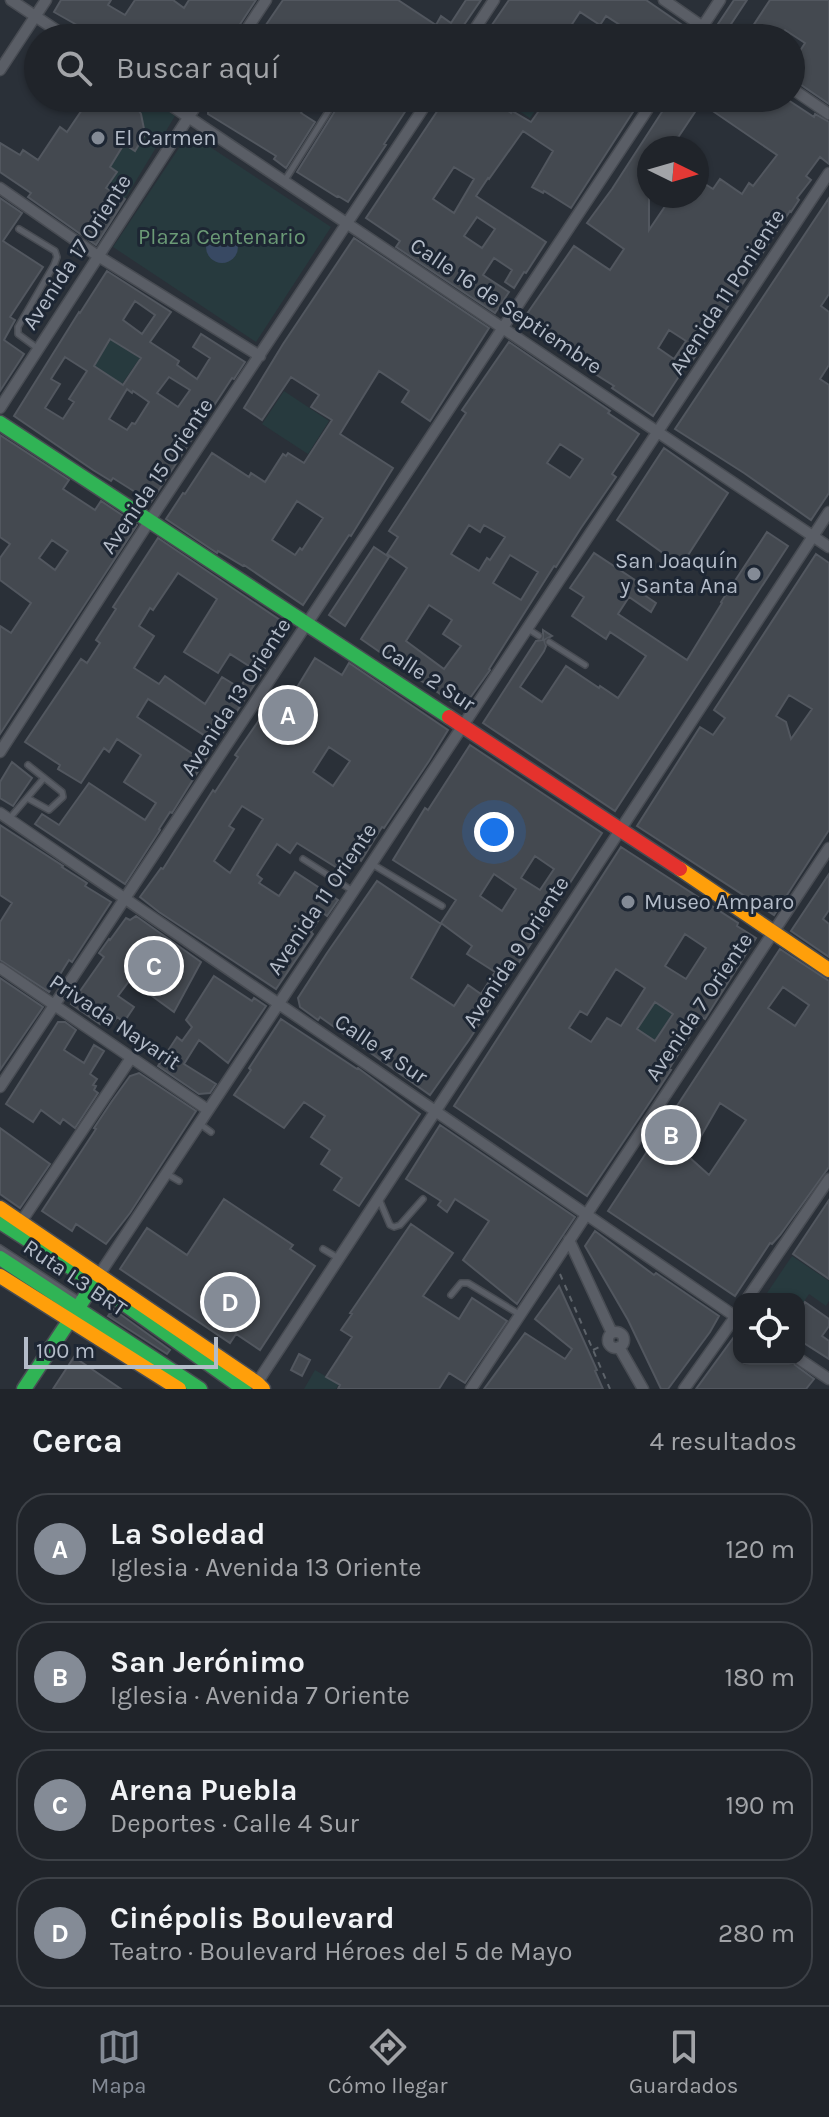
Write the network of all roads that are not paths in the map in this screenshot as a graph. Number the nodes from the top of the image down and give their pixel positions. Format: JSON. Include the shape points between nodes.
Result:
{"nodes":[{"id":1,"x":11,"y":0,"type":"edge"},
{"id":2,"x":46,"y":0,"type":"edge"},
{"id":3,"x":266,"y":0,"type":"edge"},
{"id":4,"x":494,"y":0,"type":"edge"},
{"id":5,"x":664,"y":0,"type":"edge"},
{"id":6,"x":720,"y":0,"type":"edge"},
{"id":7,"x":35,"y":16,"type":"junction"},
{"id":8,"x":30,"y":24,"type":"edge"},
{"id":9,"x":47,"y":24,"type":"edge"},
{"id":10,"x":250,"y":24,"type":"edge"},
{"id":11,"x":478,"y":24,"type":"edge"},
{"id":12,"x":699,"y":24,"type":"edge"},
{"id":13,"x":703,"y":24,"type":"edge"},
{"id":14,"x":24,"y":33,"type":"edge"},
{"id":15,"x":0,"y":70,"type":"edge"},
{"id":16,"x":805,"y":98,"type":"edge"},
{"id":17,"x":181,"y":112,"type":"edge"},
{"id":18,"x":192,"y":112,"type":"edge"},
{"id":19,"x":328,"y":112,"type":"edge"},
{"id":20,"x":421,"y":112,"type":"edge"},
{"id":21,"x":646,"y":112,"type":"edge"},
{"id":22,"x":829,"y":114,"type":"edge"},
{"id":23,"x":189,"y":117,"type":"junction"},
{"id":24,"x":829,"y":173,"type":"edge"},
{"id":25,"x":284,"y":181,"type":"junction"},
{"id":26,"x":0,"y":188,"type":"edge"},
{"id":27,"x":348,"y":223,"type":"junction"},
{"id":28,"x":19,"y":229,"type":"dead end"},
{"id":29,"x":98,"y":256,"type":"junction"},
{"id":30,"x":504,"y":328,"type":"junction"},
{"id":31,"x":38,"y":349,"type":"junction"},
{"id":32,"x":260,"y":356,"type":"junction"},
{"id":33,"x":0,"y":408,"type":"edge"},
{"id":34,"x":0,"y":423,"type":"edge"},
{"id":35,"x":658,"y":433,"type":"junction"},
{"id":36,"x":829,"y":512,"type":"edge"},
{"id":37,"x":150,"y":521,"type":"junction"},
{"id":38,"x":813,"y":536,"type":"junction"},
{"id":39,"x":829,"y":547,"type":"edge"},
{"id":40,"x":307,"y":624,"type":"junction"},
{"id":41,"x":528,"y":629,"type":"junction"},
{"id":42,"x":539,"y":636,"type":"dead end"},
{"id":43,"x":549,"y":642,"type":"dead end"},
{"id":44,"x":585,"y":665,"type":"dead end"},
{"id":45,"x":463,"y":726,"type":"junction"},
{"id":46,"x":0,"y":752,"type":"edge"},
{"id":47,"x":28,"y":765,"type":"dead end"},
{"id":48,"x":44,"y":778,"type":"junction"},
{"id":49,"x":29,"y":799,"type":"junction"},
{"id":50,"x":4,"y":816,"type":"edge"},
{"id":51,"x":621,"y":829,"type":"junction"},
{"id":52,"x":829,"y":848,"type":"edge"},
{"id":53,"x":303,"y":859,"type":"dead end"},
{"id":54,"x":372,"y":864,"type":"junction"},
{"id":55,"x":353,"y":891,"type":"junction"},
{"id":56,"x":126,"y":899,"type":"junction"},
{"id":57,"x":442,"y":906,"type":"dead end"},
{"id":58,"x":773,"y":933,"type":"junction"},
{"id":59,"x":0,"y":968,"type":"edge"},
{"id":60,"x":829,"y":970,"type":"edge"},
{"id":61,"x":279,"y":1004,"type":"junction"},
{"id":62,"x":55,"y":1005,"type":"junction"},
{"id":63,"x":131,"y":1058,"type":"junction"},
{"id":64,"x":0,"y":1087,"type":"edge"},
{"id":65,"x":208,"y":1110,"type":"junction"},
{"id":66,"x":436,"y":1111,"type":"junction"},
{"id":67,"x":199,"y":1124,"type":"junction"},
{"id":68,"x":211,"y":1132,"type":"dead end"},
{"id":69,"x":167,"y":1173,"type":"junction"},
{"id":70,"x":829,"y":1179,"type":"edge"},
{"id":71,"x":179,"y":1181,"type":"dead end"},
{"id":72,"x":378,"y":1199,"type":"junction"},
{"id":73,"x":423,"y":1199,"type":"dead end"},
{"id":74,"x":0,"y":1208,"type":"edge"},
{"id":75,"x":586,"y":1214,"type":"junction"},
{"id":76,"x":0,"y":1222,"type":"edge"},
{"id":77,"x":21,"y":1222,"type":"junction"},
{"id":78,"x":0,"y":1230,"type":"edge"},
{"id":79,"x":569,"y":1240,"type":"junction"},
{"id":80,"x":0,"y":1248,"type":"edge"},
{"id":81,"x":323,"y":1249,"type":"dead end"},
{"id":82,"x":0,"y":1258,"type":"edge"},
{"id":83,"x":339,"y":1259,"type":"junction"},
{"id":84,"x":0,"y":1276,"type":"edge"},
{"id":85,"x":95,"y":1282,"type":"junction"},
{"id":86,"x":751,"y":1293,"type":"edge"},
{"id":87,"x":451,"y":1295,"type":"dead end"},
{"id":88,"x":76,"y":1310,"type":"junction"},
{"id":89,"x":94,"y":1311,"type":"dead end"},
{"id":90,"x":733,"y":1313,"type":"edge"},
{"id":91,"x":519,"y":1315,"type":"junction"},
{"id":92,"x":733,"y":1323,"type":"edge"},
{"id":93,"x":120,"y":1328,"type":"dead end"},
{"id":94,"x":805,"y":1363,"type":"edge"},
{"id":95,"x":829,"y":1379,"type":"edge"},
{"id":96,"x":254,"y":1388,"type":"edge"},
{"id":97,"x":24,"y":1389,"type":"edge"},
{"id":98,"x":179,"y":1389,"type":"edge"},
{"id":99,"x":200,"y":1389,"type":"edge"},
{"id":100,"x":211,"y":1389,"type":"edge"},
{"id":101,"x":233,"y":1389,"type":"edge"},
{"id":102,"x":471,"y":1389,"type":"edge"},
{"id":103,"x":643,"y":1389,"type":"edge"},
{"id":104,"x":684,"y":1389,"type":"edge"}],
"edges":[{"from":1,"to":7,"type":"street"},
{"from":2,"to":7,"type":"street"},
{"from":3,"to":10,"type":"street"},
{"from":4,"to":11,"type":"street"},
{"from":5,"to":12,"type":"street"},
{"from":6,"to":13,"type":"street"},
{"from":7,"to":8,"type":"street"},
{"from":7,"to":9,"type":"street"},
{"from":14,"to":15,"type":"street"},
{"from":16,"to":22,"type":"street"},
{"from":17,"to":23,"type":"street","name":"Calle 16 de Septiembre"},
{"from":18,"to":23,"type":"street","name":"Avenida 17 Oriente"},
{"from":19,"to":25,"type":"lane"},
{"from":20,"to":27,"type":"street","name":"Avenida 15 Oriente"},
{"from":21,"to":30,"type":"street","name":"Avenida 13 Oriente"},
{"from":23,"to":25,"type":"street","name":"Calle 16 de Septiembre"},
{"from":23,"to":29,"type":"street","name":"Avenida 17 Oriente"},
{"from":24,"to":35,"type":"street","name":"Avenida 11 Poniente"},
{"from":25,"to":27,"type":"street","name":"Calle 16 de Septiembre"},
{"from":26,"to":29,"type":"street"},
{"from":27,"to":30,"type":"street","name":"Calle 16 de Septiembre"},
{"from":27,"to":32,"type":"street","name":"Avenida 15 Oriente"},
{"from":28,"to":31,"type":"lane","via":[[57,257],[18,327],[18,334]]},
{"from":29,"to":31,"type":"street","name":"Avenida 17 Oriente"},
{"from":29,"to":32,"type":"street"},
{"from":30,"to":35,"type":"street","name":"Calle 16 de Septiembre"},
{"from":30,"to":40,"type":"street","name":"Avenida 13 Oriente"},
{"from":31,"to":33,"type":"street","name":"Avenida 17 Oriente"},
{"from":32,"to":37,"type":"street","name":"Avenida 15 Oriente"},
{"from":34,"to":37,"type":"street","name":"Calle 2 Sur"},
{"from":35,"to":38,"type":"street","name":"Calle 16 de Septiembre"},
{"from":35,"to":41,"type":"street","name":"Avenida 11 Oriente"},
{"from":36,"to":38,"type":"street","name":"Avenida 9 Oriente"},
{"from":37,"to":40,"type":"street","name":"Calle 2 Sur"},
{"from":37,"to":46,"type":"street","name":"Avenida 15 Oriente"},
{"from":38,"to":39,"type":"street","name":"Calle 16 de Septiembre"},
{"from":38,"to":51,"type":"street","name":"Avenida 9 Oriente"},
{"from":40,"to":45,"type":"street","name":"Calle 2 Sur"},
{"from":40,"to":56,"type":"street","name":"Avenida 13 Oriente"},
{"from":41,"to":42,"type":"lane"},
{"from":41,"to":45,"type":"street","name":"Avenida 11 Oriente"},
{"from":43,"to":44,"type":"lane"},
{"from":45,"to":51,"type":"street","name":"Calle 2 Sur"},
{"from":45,"to":54,"type":"street","name":"Avenida 11 Oriente"},
{"from":47,"to":48,"type":"lane"},
{"from":48,"to":49,"type":"lane"},
{"from":48,"to":49,"type":"lane","via":[[63,797],[49,810]]},
{"from":49,"to":50,"type":"lane"},
{"from":50,"to":56,"type":"street","name":"Calle 4 Sur"},
{"from":51,"to":58,"type":"street","name":"Calle 2 Sur"},
{"from":51,"to":66,"type":"street","name":"Avenida 9 Oriente"},
{"from":52,"to":58,"type":"street","name":"Avenida 7 Oriente"},
{"from":53,"to":55,"type":"lane"},
{"from":54,"to":55,"type":"street","name":"Avenida 11 Oriente"},
{"from":54,"to":57,"type":"lane"},
{"from":55,"to":61,"type":"street","name":"Avenida 11 Oriente"},
{"from":56,"to":61,"type":"street","name":"Calle 4 Sur"},
{"from":56,"to":62,"type":"street","name":"Avenida 13 Oriente"},
{"from":58,"to":60,"type":"street","name":"Calle 2 Sur"},
{"from":58,"to":75,"type":"street","name":"Avenida 7 Oriente"},
{"from":59,"to":62,"type":"street","name":"Privada Nayarit"},
{"from":61,"to":65,"type":"street","name":"Avenida 11 Oriente"},
{"from":61,"to":66,"type":"street","name":"Calle 4 Sur"},
{"from":62,"to":63,"type":"street","name":"Privada Nayarit"},
{"from":62,"to":64,"type":"street","name":"Avenida 13 Oriente"},
{"from":63,"to":65,"type":"street","name":"Privada Nayarit"},
{"from":63,"to":77,"type":"street"},
{"from":65,"to":67,"type":"street","name":"Avenida 11 Oriente"},
{"from":66,"to":72,"type":"street","name":"Avenida 9 Oriente"},
{"from":66,"to":75,"type":"street","name":"Calle 4 Sur"},
{"from":67,"to":68,"type":"lane"},
{"from":67,"to":69,"type":"street","name":"Avenida 11 Oriente"},
{"from":69,"to":71,"type":"lane"},
{"from":69,"to":85,"type":"street","name":"Avenida 11 Oriente"},
{"from":70,"to":86,"type":"street"},
{"from":72,"to":73,"type":"lane","via":[[394,1227]]},
{"from":72,"to":83,"type":"street","name":"Avenida 9 Oriente"},
{"from":74,"to":77,"type":"street"},
{"from":75,"to":79,"type":"street","name":"Avenida 7 Oriente"},
{"from":75,"to":90,"type":"street","name":"Calle 4 Sur"},
{"from":76,"to":85,"type":"street"},
{"from":77,"to":85,"type":"street"},
{"from":78,"to":85,"type":"lane"},
{"from":79,"to":91,"type":"street","name":"Avenida 7 Oriente"},
{"from":79,"to":103,"type":"street","via":[[613,1341]]},
{"from":80,"to":88,"type":"lane","name":"Ruta L3 BRT"},
{"from":81,"to":83,"type":"lane"},
{"from":82,"to":88,"type":"street"},
{"from":83,"to":96,"type":"street","name":"Avenida 9 Oriente"},
{"from":84,"to":88,"type":"street"},
{"from":85,"to":88,"type":"street","name":"Avenida 11 Oriente"},
{"from":85,"to":96,"type":"street"},
{"from":85,"to":101,"type":"lane"},
{"from":87,"to":91,"type":"lane","via":[[461,1283],[468,1283]]},
{"from":88,"to":89,"type":"lane","name":"Ruta L3 BRT"},
{"from":88,"to":97,"type":"street","name":"Avenida 11 Oriente"},
{"from":88,"to":98,"type":"street"},
{"from":88,"to":99,"type":"street"},
{"from":91,"to":102,"type":"street","name":"Avenida 7 Oriente"},
{"from":92,"to":104,"type":"street"},
{"from":93,"to":100,"type":"lane","name":"Ruta L3 BRT"},
{"from":94,"to":95,"type":"street"}]}
